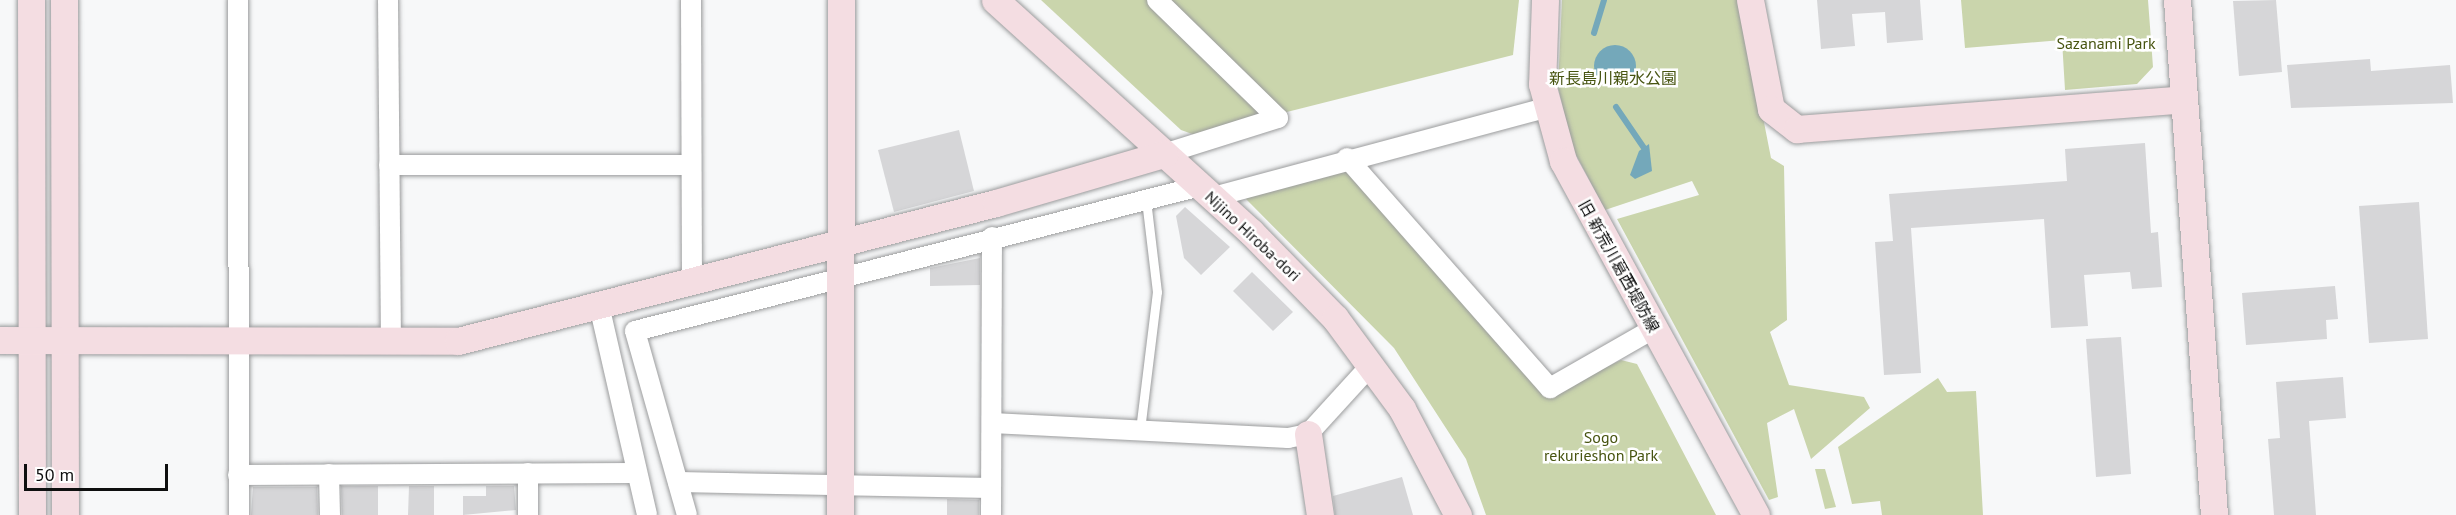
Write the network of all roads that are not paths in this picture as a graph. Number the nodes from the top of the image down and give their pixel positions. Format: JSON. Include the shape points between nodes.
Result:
{"nodes":[{"id":1,"x":31,"y":0,"type":"edge"},
{"id":2,"x":64,"y":0,"type":"edge"},
{"id":3,"x":238,"y":0,"type":"edge"},
{"id":4,"x":388,"y":0,"type":"edge"},
{"id":5,"x":691,"y":0,"type":"edge"},
{"id":6,"x":841,"y":0,"type":"edge"},
{"id":7,"x":994,"y":0,"type":"edge"},
{"id":8,"x":1157,"y":0,"type":"edge"},
{"id":9,"x":1545,"y":0,"type":"edge"},
{"id":10,"x":1750,"y":0,"type":"edge"},
{"id":11,"x":2177,"y":0,"type":"edge"},
{"id":12,"x":2184,"y":99,"type":"junction"},
{"id":13,"x":1546,"y":108,"type":"junction"},
{"id":14,"x":1164,"y":154,"type":"junction"},
{"id":15,"x":1347,"y":158,"type":"junction"},
{"id":16,"x":389,"y":165,"type":"junction"},
{"id":17,"x":691,"y":165,"type":"junction"},
{"id":18,"x":1207,"y":192,"type":"junction"},
{"id":19,"x":1145,"y":198,"type":"junction"},
{"id":20,"x":993,"y":237,"type":"junction"},
{"id":21,"x":840,"y":243,"type":"junction"},
{"id":22,"x":840,"y":277,"type":"junction"},
{"id":23,"x":692,"y":281,"type":"junction"},
{"id":24,"x":599,"y":305,"type":"junction"},
{"id":25,"x":1653,"y":328,"type":"junction"},
{"id":26,"x":0,"y":340,"type":"edge"},
{"id":27,"x":32,"y":340,"type":"junction"},
{"id":28,"x":65,"y":340,"type":"junction"},
{"id":29,"x":238,"y":341,"type":"junction"},
{"id":30,"x":391,"y":341,"type":"junction"},
{"id":31,"x":1371,"y":365,"type":"junction"},
{"id":32,"x":992,"y":423,"type":"junction"},
{"id":33,"x":1140,"y":430,"type":"junction"},
{"id":34,"x":1308,"y":434,"type":"junction"},
{"id":35,"x":528,"y":473,"type":"junction"},
{"id":36,"x":634,"y":473,"type":"junction"},
{"id":37,"x":329,"y":474,"type":"junction"},
{"id":38,"x":238,"y":475,"type":"junction"},
{"id":39,"x":678,"y":482,"type":"junction"},
{"id":40,"x":841,"y":485,"type":"junction"},
{"id":41,"x":991,"y":488,"type":"junction"},
{"id":42,"x":32,"y":515,"type":"edge"},
{"id":43,"x":65,"y":515,"type":"edge"},
{"id":44,"x":239,"y":515,"type":"edge"},
{"id":45,"x":330,"y":515,"type":"edge"},
{"id":46,"x":528,"y":515,"type":"edge"},
{"id":47,"x":647,"y":515,"type":"edge"},
{"id":48,"x":687,"y":515,"type":"edge"},
{"id":49,"x":840,"y":515,"type":"edge"},
{"id":50,"x":991,"y":515,"type":"edge"},
{"id":51,"x":1320,"y":515,"type":"edge"},
{"id":52,"x":1458,"y":515,"type":"edge"},
{"id":53,"x":1756,"y":515,"type":"edge"},
{"id":54,"x":2214,"y":515,"type":"edge"}],
"edges":[{"from":1,"to":27,"type":"street"},
{"from":2,"to":28,"type":"street"},
{"from":3,"to":29,"type":"street"},
{"from":4,"to":16,"type":"street"},
{"from":5,"to":17,"type":"street"},
{"from":6,"to":21,"type":"street"},
{"from":7,"to":14,"type":"street","name":"Nijino Hiroba-dori"},
{"from":8,"to":14,"type":"street","via":[[1278,118]]},
{"from":9,"to":13,"type":"street","name":"旧 新荒川葛西堤防線","via":[[1540,63]]},
{"from":10,"to":12,"type":"street","via":[[1771,109],[1797,129]]},
{"from":11,"to":12,"type":"street"},
{"from":12,"to":54,"type":"street"},
{"from":13,"to":15,"type":"street"},
{"from":13,"to":25,"type":"street","name":"旧 新荒川葛西堤防線","via":[[1563,161]]},
{"from":14,"to":18,"type":"street","name":"Nijino Hiroba-dori"},
{"from":14,"to":21,"type":"street"},
{"from":15,"to":18,"type":"street"},
{"from":15,"to":25,"type":"street","via":[[1550,387]]},
{"from":16,"to":17,"type":"street"},
{"from":16,"to":30,"type":"street"},
{"from":17,"to":23,"type":"street"},
{"from":18,"to":19,"type":"street"},
{"from":18,"to":31,"type":"street","name":"Nijino Hiroba-dori","via":[[1295,274]]},
{"from":19,"to":20,"type":"street"},
{"from":19,"to":33,"type":"lane","via":[[1157,292]]},
{"from":20,"to":22,"type":"street"},
{"from":20,"to":32,"type":"street"},
{"from":21,"to":22,"type":"street"},
{"from":21,"to":23,"type":"street"},
{"from":22,"to":39,"type":"street","via":[[635,331]]},
{"from":22,"to":40,"type":"street"},
{"from":23,"to":24,"type":"street"},
{"from":24,"to":30,"type":"street","via":[[458,341]]},
{"from":24,"to":36,"type":"street"},
{"from":25,"to":53,"type":"street","name":"旧 新荒川葛西堤防線"},
{"from":26,"to":27,"type":"street"},
{"from":27,"to":28,"type":"street"},
{"from":27,"to":42,"type":"street"},
{"from":28,"to":29,"type":"street"},
{"from":28,"to":43,"type":"street"},
{"from":29,"to":30,"type":"street"},
{"from":29,"to":38,"type":"street"},
{"from":31,"to":34,"type":"street"},
{"from":31,"to":52,"type":"street","name":"Nijino Hiroba-dori","via":[[1407,419]]},
{"from":32,"to":33,"type":"street"},
{"from":32,"to":41,"type":"street"},
{"from":33,"to":34,"type":"street","via":[[1288,438]]},
{"from":34,"to":51,"type":"street"},
{"from":35,"to":36,"type":"street"},
{"from":35,"to":37,"type":"street"},
{"from":35,"to":46,"type":"street"},
{"from":36,"to":47,"type":"street"},
{"from":37,"to":38,"type":"street"},
{"from":37,"to":45,"type":"street"},
{"from":38,"to":44,"type":"street"},
{"from":39,"to":40,"type":"street"},
{"from":39,"to":48,"type":"street"},
{"from":40,"to":41,"type":"street"},
{"from":40,"to":49,"type":"street"},
{"from":41,"to":50,"type":"street"}]}
